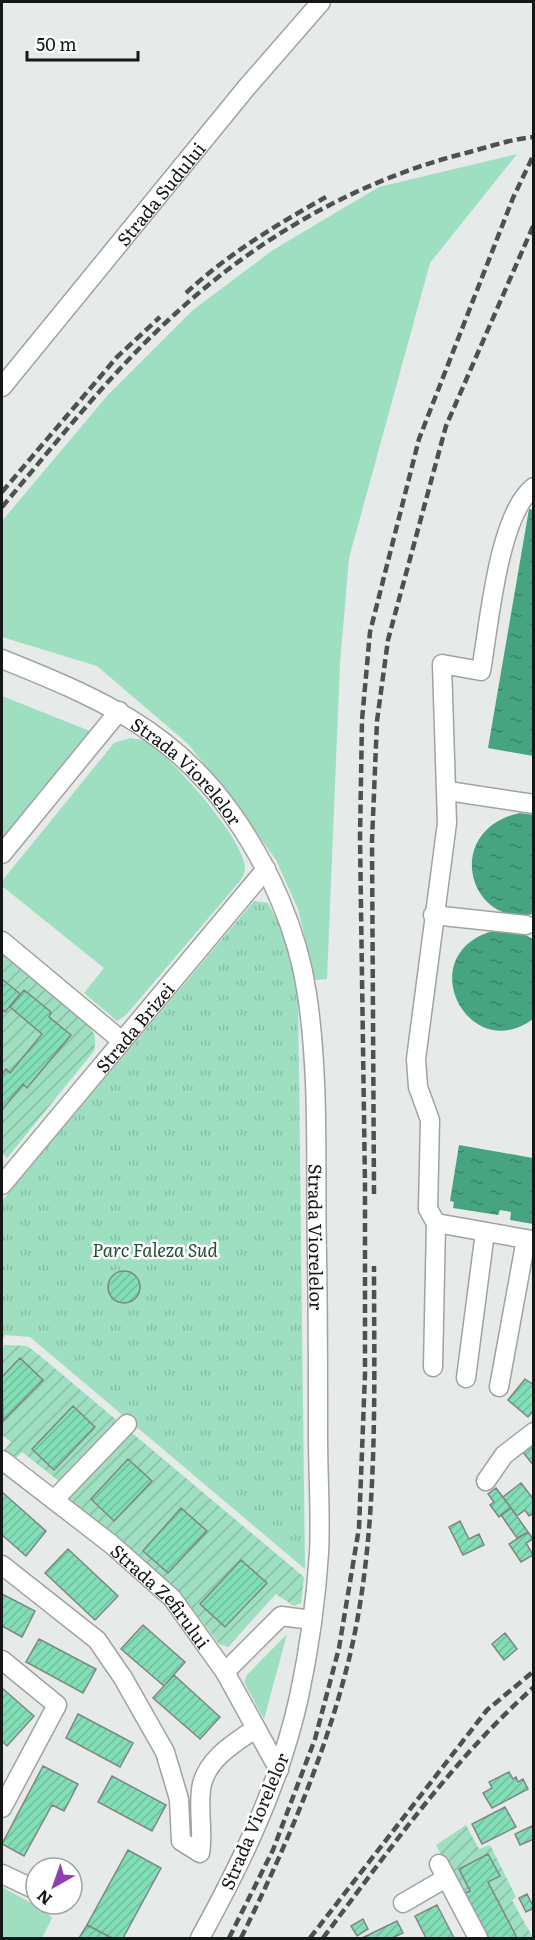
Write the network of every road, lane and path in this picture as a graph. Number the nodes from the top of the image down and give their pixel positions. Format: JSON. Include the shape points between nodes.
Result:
{"nodes":[{"id":1,"x":321,"y":2,"type":"edge"},
{"id":2,"x":2,"y":387,"type":"edge"},
{"id":3,"x":534,"y":487,"type":"edge"},
{"id":4,"x":2,"y":659,"type":"edge"},
{"id":5,"x":119,"y":711,"type":"junction"},
{"id":6,"x":448,"y":791,"type":"junction"},
{"id":7,"x":534,"y":804,"type":"edge"},
{"id":8,"x":2,"y":854,"type":"edge"},
{"id":9,"x":266,"y":869,"type":"junction"},
{"id":10,"x":433,"y":915,"type":"junction"},
{"id":11,"x":526,"y":925,"type":"dead end"},
{"id":12,"x":2,"y":941,"type":"edge"},
{"id":13,"x":122,"y":1041,"type":"junction"},
{"id":14,"x":2,"y":1185,"type":"edge"},
{"id":15,"x":436,"y":1224,"type":"junction"},
{"id":16,"x":485,"y":1232,"type":"junction"},
{"id":17,"x":530,"y":1240,"type":"edge"},
{"id":18,"x":433,"y":1367,"type":"dead end"},
{"id":19,"x":466,"y":1378,"type":"dead end"},
{"id":20,"x":499,"y":1387,"type":"dead end"},
{"id":21,"x":127,"y":1424,"type":"dead end"},
{"id":22,"x":534,"y":1432,"type":"edge"},
{"id":23,"x":2,"y":1460,"type":"edge"},
{"id":24,"x":486,"y":1481,"type":"dead end"},
{"id":25,"x":54,"y":1500,"type":"junction"},
{"id":26,"x":2,"y":1565,"type":"edge"},
{"id":27,"x":312,"y":1620,"type":"junction"},
{"id":28,"x":2,"y":1660,"type":"edge"},
{"id":29,"x":225,"y":1672,"type":"junction"},
{"id":30,"x":256,"y":1728,"type":"junction"},
{"id":31,"x":279,"y":1770,"type":"junction"},
{"id":32,"x":8,"y":1780,"type":"edge"},
{"id":33,"x":2,"y":1808,"type":"edge"},
{"id":34,"x":2,"y":1874,"type":"edge"},
{"id":35,"x":24,"y":1884,"type":"edge"},
{"id":36,"x":403,"y":1903,"type":"dead end"},
{"id":37,"x":200,"y":1938,"type":"edge"},
{"id":38,"x":478,"y":1938,"type":"edge"}],
"edges":[{"from":1,"to":2,"type":"street","name":"Strada Sudului"},
{"from":3,"to":6,"type":"street","via":[[525,494],[507,527],[481,671],[442,664]]},
{"from":4,"to":5,"type":"street","name":"Strada Viorelelor"},
{"from":5,"to":8,"type":"street"},
{"from":5,"to":9,"type":"street","name":"Strada Viorelelor","via":[[159,736],[196,768],[233,814]]},
{"from":6,"to":7,"type":"street"},
{"from":6,"to":10,"type":"street"},
{"from":9,"to":13,"type":"street","name":"Strada Brizei"},
{"from":9,"to":27,"type":"street","name":"Strada Viorelelor","via":[[292,933],[307,992],[314,1058],[319,1555]]},
{"from":10,"to":11,"type":"street"},
{"from":10,"to":15,"type":"street","via":[[416,1059],[418,1087],[430,1120],[428,1209]]},
{"from":12,"to":13,"type":"street"},
{"from":13,"to":14,"type":"street","name":"Strada Brizei"},
{"from":15,"to":16,"type":"street"},
{"from":15,"to":18,"type":"street"},
{"from":16,"to":17,"type":"street"},
{"from":16,"to":19,"type":"street"},
{"from":17,"to":20,"type":"street"},
{"from":21,"to":25,"type":"street"},
{"from":22,"to":24,"type":"street","via":[[504,1455]]},
{"from":23,"to":25,"type":"street","name":"Strada Zefirului"},
{"from":25,"to":29,"type":"street","name":"Strada Zefirului","via":[[172,1598]]},
{"from":26,"to":30,"type":"street","via":[[97,1640],[165,1752],[178,1799],[182,1841],[200,1854],[202,1783],[219,1754]]},
{"from":27,"to":29,"type":"street","via":[[281,1616]]},
{"from":27,"to":31,"type":"street","name":"Strada Viorelelor","via":[[298,1698]]},
{"from":28,"to":32,"type":"street","via":[[57,1705]]},
{"from":29,"to":30,"type":"street","name":"Strada Zefirului"},
{"from":30,"to":31,"type":"street","name":"Strada Zefirului"},
{"from":31,"to":37,"type":"street","name":"Strada Viorelelor","via":[[238,1869]]},
{"from":32,"to":33,"type":"street"},
{"from":34,"to":35,"type":"street"},
{"from":36,"to":38,"type":"street","via":[[442,1871]]}]}
